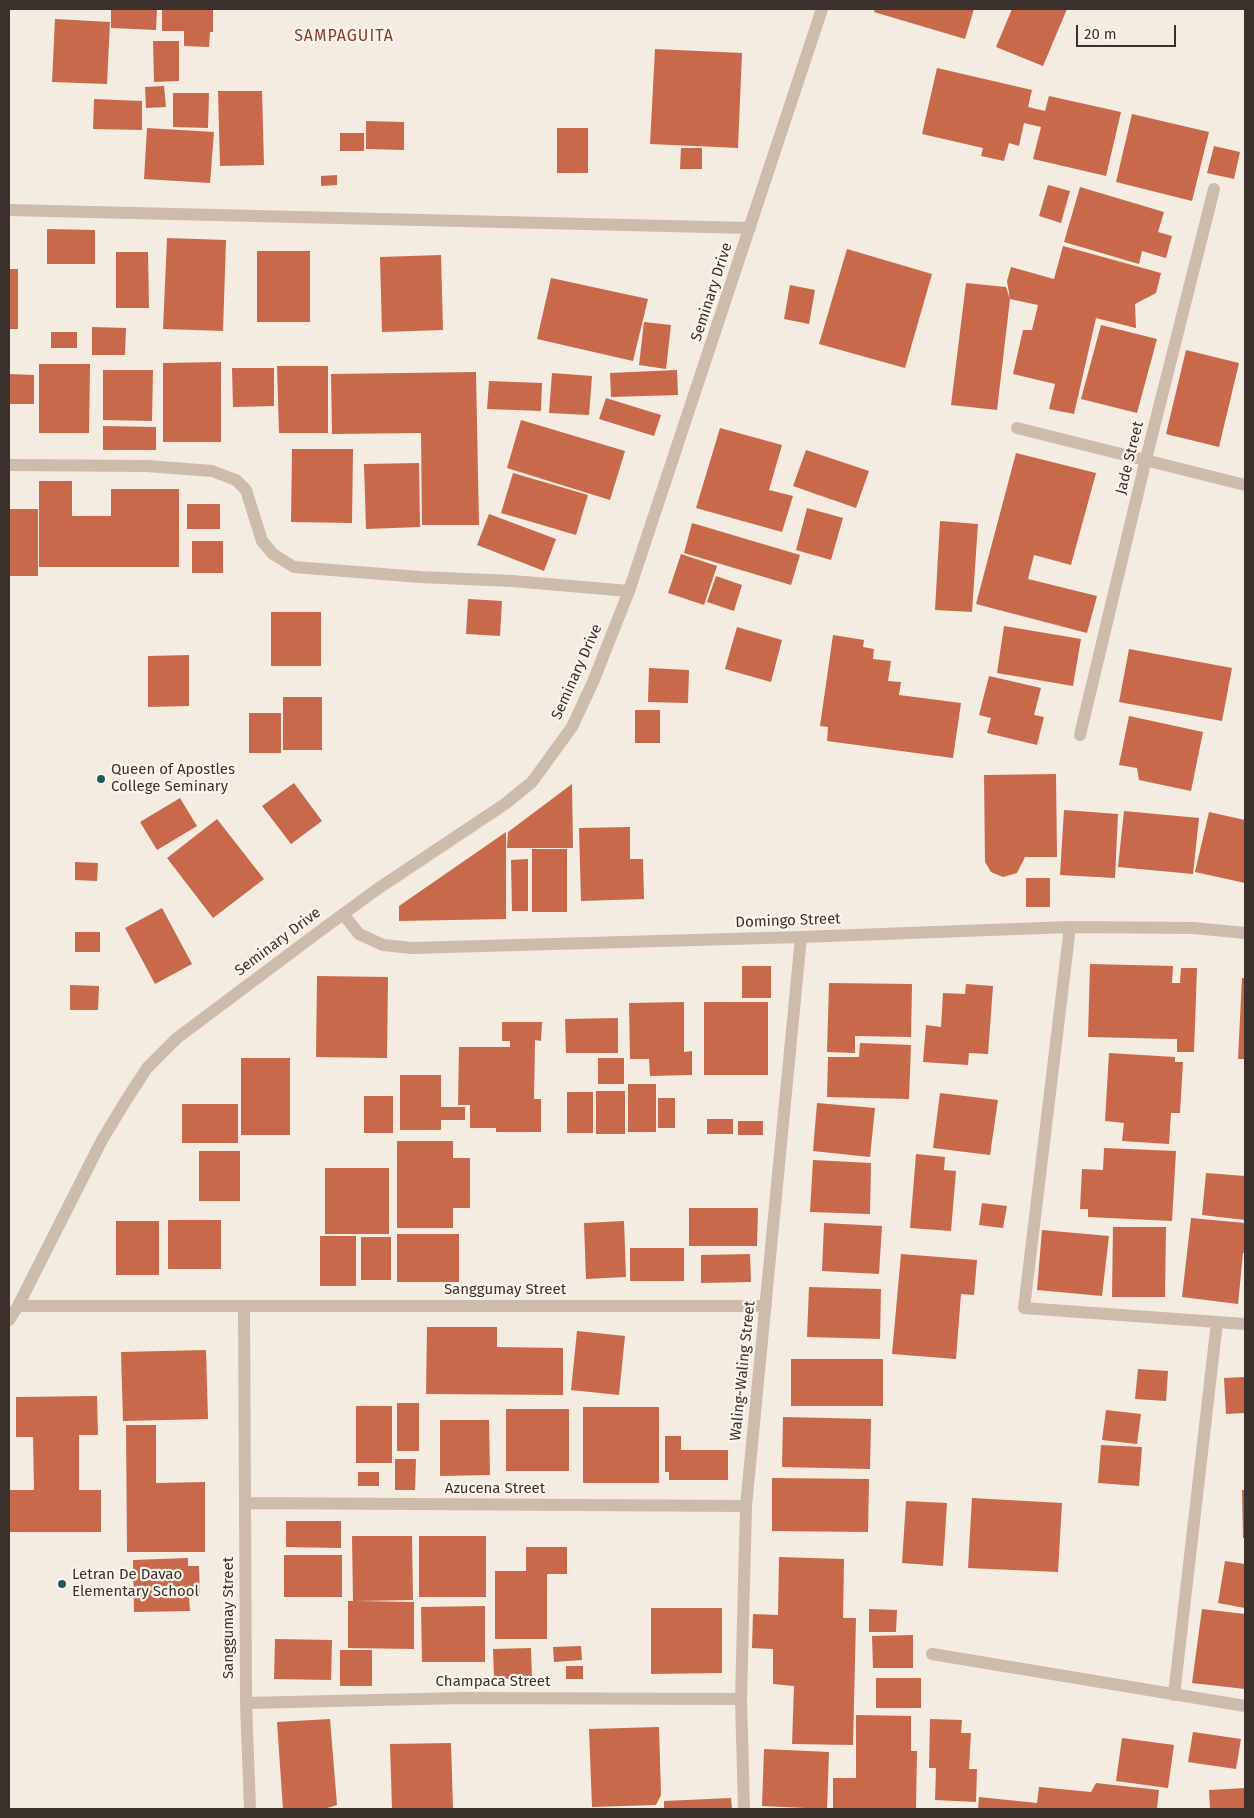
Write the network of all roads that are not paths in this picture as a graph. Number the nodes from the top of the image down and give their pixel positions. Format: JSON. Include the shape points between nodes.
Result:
{"nodes":[{"id":1,"x":822,"y":9,"type":"edge"},
{"id":2,"x":1214,"y":189,"type":"dead end"},
{"id":3,"x":9,"y":210,"type":"edge"},
{"id":4,"x":750,"y":228,"type":"junction"},
{"id":5,"x":1017,"y":428,"type":"dead end"},
{"id":6,"x":1146,"y":459,"type":"junction"},
{"id":7,"x":9,"y":465,"type":"edge"},
{"id":8,"x":1245,"y":485,"type":"edge"},
{"id":9,"x":629,"y":591,"type":"junction"},
{"id":10,"x":1080,"y":735,"type":"dead end"},
{"id":11,"x":343,"y":914,"type":"junction"},
{"id":12,"x":1070,"y":927,"type":"junction"},
{"id":13,"x":1245,"y":933,"type":"edge"},
{"id":14,"x":801,"y":937,"type":"junction"},
{"id":15,"x":18,"y":1306,"type":"junction"},
{"id":16,"x":244,"y":1306,"type":"junction"},
{"id":17,"x":766,"y":1306,"type":"junction"},
{"id":18,"x":9,"y":1320,"type":"edge"},
{"id":19,"x":1217,"y":1322,"type":"junction"},
{"id":20,"x":1245,"y":1324,"type":"edge"},
{"id":21,"x":245,"y":1504,"type":"junction"},
{"id":22,"x":746,"y":1506,"type":"junction"},
{"id":23,"x":932,"y":1654,"type":"dead end"},
{"id":24,"x":1174,"y":1695,"type":"junction"},
{"id":25,"x":741,"y":1699,"type":"junction"},
{"id":26,"x":246,"y":1703,"type":"junction"},
{"id":27,"x":1245,"y":1706,"type":"edge"},
{"id":28,"x":250,"y":1809,"type":"edge"},
{"id":29,"x":744,"y":1809,"type":"edge"}],
"edges":[{"from":1,"to":4,"type":"street","name":"Seminary Drive"},
{"from":2,"to":6,"type":"street","name":"Jade Street"},
{"from":3,"to":4,"type":"street"},
{"from":4,"to":9,"type":"street","name":"Seminary Drive"},
{"from":5,"to":6,"type":"street"},
{"from":6,"to":8,"type":"street"},
{"from":6,"to":10,"type":"street","name":"Jade Street"},
{"from":7,"to":9,"type":"street","via":[[147,466],[212,471],[236,480],[246,490],[262,541],[273,554],[294,568]]},
{"from":9,"to":11,"type":"street","name":"Seminary Drive","via":[[572,727],[532,782],[505,804]]},
{"from":11,"to":14,"type":"street","name":"Domingo Street","via":[[360,934],[383,945],[412,948]]},
{"from":11,"to":15,"type":"street","name":"Seminary Drive","via":[[177,1038],[147,1068],[102,1140]]},
{"from":12,"to":13,"type":"street","name":"Domingo Street","via":[[1194,928]]},
{"from":12,"to":14,"type":"street","name":"Domingo Street"},
{"from":12,"to":19,"type":"street","via":[[1024,1308]]},
{"from":14,"to":17,"type":"street","name":"Waling-Waling Street"},
{"from":15,"to":16,"type":"street","name":"Sanggumay Street"},
{"from":15,"to":18,"type":"street","name":"Seminary Drive"},
{"from":16,"to":17,"type":"street","name":"Sanggumay Street"},
{"from":16,"to":21,"type":"street","name":"Sanggumay Street"},
{"from":17,"to":22,"type":"street","name":"Waling-Waling Street"},
{"from":19,"to":20,"type":"street"},
{"from":19,"to":24,"type":"street"},
{"from":21,"to":22,"type":"street","name":"Azucena Street"},
{"from":21,"to":26,"type":"street","name":"Sanggumay Street"},
{"from":22,"to":25,"type":"street","name":"Waling-Waling Street"},
{"from":23,"to":24,"type":"street"},
{"from":24,"to":27,"type":"street"},
{"from":25,"to":26,"type":"street","name":"Champaca Street","via":[[463,1698]]},
{"from":25,"to":29,"type":"street","name":"Waling-Waling Street"},
{"from":26,"to":28,"type":"street","name":"Sanggumay Street"}]}
